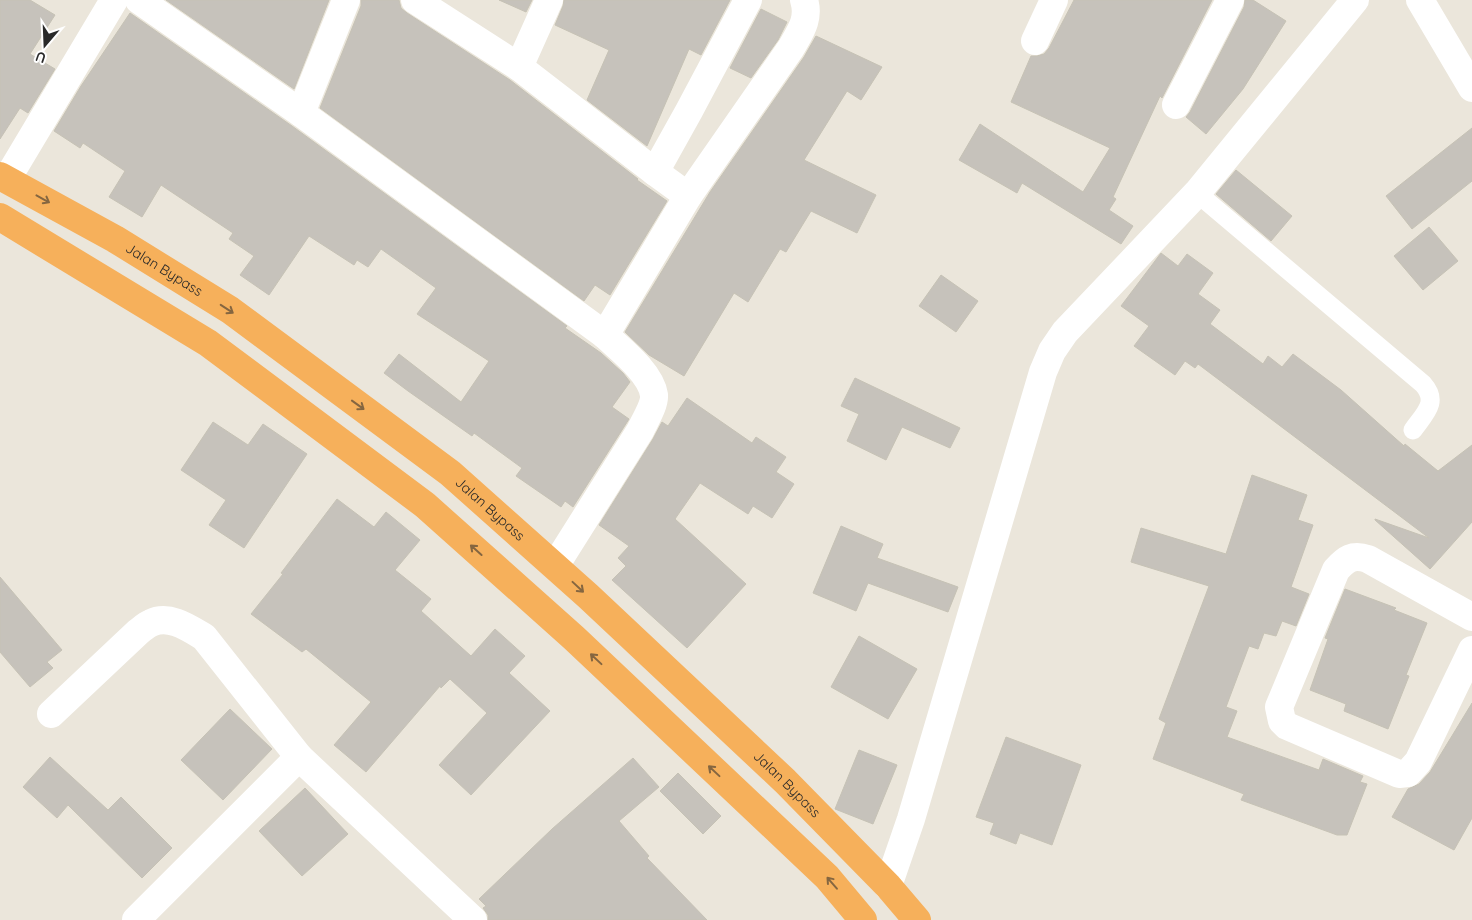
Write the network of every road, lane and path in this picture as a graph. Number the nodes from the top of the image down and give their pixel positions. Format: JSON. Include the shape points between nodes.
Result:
{"nodes":[{"id":1,"x":346,"y":0,"type":"edge"},
{"id":2,"x":415,"y":0,"type":"edge"},
{"id":3,"x":549,"y":0,"type":"edge"},
{"id":4,"x":748,"y":0,"type":"edge"},
{"id":5,"x":804,"y":0,"type":"edge"},
{"id":6,"x":1054,"y":0,"type":"edge"},
{"id":7,"x":1230,"y":0,"type":"edge"},
{"id":8,"x":1354,"y":0,"type":"edge"},
{"id":9,"x":1420,"y":0,"type":"edge"},
{"id":10,"x":118,"y":1,"type":"edge"},
{"id":11,"x":1034,"y":41,"type":"dead end"},
{"id":12,"x":519,"y":67,"type":"junction"},
{"id":13,"x":1472,"y":88,"type":"edge"},
{"id":14,"x":1176,"y":105,"type":"dead end"},
{"id":15,"x":301,"y":113,"type":"junction"},
{"id":16,"x":655,"y":172,"type":"junction"},
{"id":17,"x":4,"y":177,"type":"edge"},
{"id":18,"x":1197,"y":193,"type":"junction"},
{"id":19,"x":688,"y":196,"type":"junction"},
{"id":20,"x":0,"y":217,"type":"edge"},
{"id":21,"x":605,"y":335,"type":"junction"},
{"id":22,"x":1413,"y":430,"type":"dead end"},
{"id":23,"x":450,"y":473,"type":"junction"},
{"id":24,"x":425,"y":505,"type":"junction"},
{"id":25,"x":554,"y":566,"type":"junction"},
{"id":26,"x":1472,"y":616,"type":"edge"},
{"id":27,"x":1472,"y":650,"type":"edge"},
{"id":28,"x":51,"y":714,"type":"dead end"},
{"id":29,"x":299,"y":757,"type":"junction"},
{"id":30,"x":888,"y":886,"type":"junction"},
{"id":31,"x":858,"y":918,"type":"edge"},
{"id":32,"x":136,"y":920,"type":"edge"},
{"id":33,"x":473,"y":920,"type":"edge"},
{"id":34,"x":917,"y":920,"type":"edge"}],
"edges":[{"from":1,"to":15,"type":"street"},
{"from":2,"to":12,"type":"street"},
{"from":3,"to":12,"type":"street"},
{"from":4,"to":16,"type":"street"},
{"from":5,"to":19,"type":"street","via":[[808,11],[791,48]]},
{"from":6,"to":11,"type":"street"},
{"from":7,"to":14,"type":"street"},
{"from":8,"to":18,"type":"street"},
{"from":9,"to":13,"type":"street"},
{"from":10,"to":15,"type":"street"},
{"from":10,"to":17,"type":"street"},
{"from":12,"to":16,"type":"street"},
{"from":15,"to":21,"type":"street"},
{"from":16,"to":19,"type":"street"},
{"from":17,"to":23,"type":"highway","name":"Jalan Bypass","one_way":true,"via":[[230,310]]},
{"from":18,"to":22,"type":"lane","via":[[1423,384],[1431,398],[1430,406]]},
{"from":18,"to":30,"type":"street","via":[[1065,332],[1052,351]]},
{"from":19,"to":21,"type":"street"},
{"from":20,"to":24,"type":"highway","via":[[208,342]]},
{"from":21,"to":25,"type":"street","via":[[639,367],[654,396],[640,431]]},
{"from":23,"to":24,"type":"highway"},
{"from":23,"to":25,"type":"highway","name":"Jalan Bypass"},
{"from":31,"to":24,"type":"highway","one_way":true,"via":[[827,877],[574,638]]},
{"from":25,"to":30,"type":"highway","name":"Jalan Bypass","one_way":true,"via":[[785,781]]},
{"from":26,"to":27,"type":"street","via":[[1368,559],[1359,556],[1346,559],[1336,570],[1280,708],[1282,721],[1399,774],[1408,773],[1418,762]]},
{"from":28,"to":29,"type":"street","via":[[151,622],[174,622],[204,637]]},
{"from":29,"to":32,"type":"street"},
{"from":29,"to":33,"type":"street"},
{"from":30,"to":34,"type":"highway","name":"Jalan Bypass"}]}
